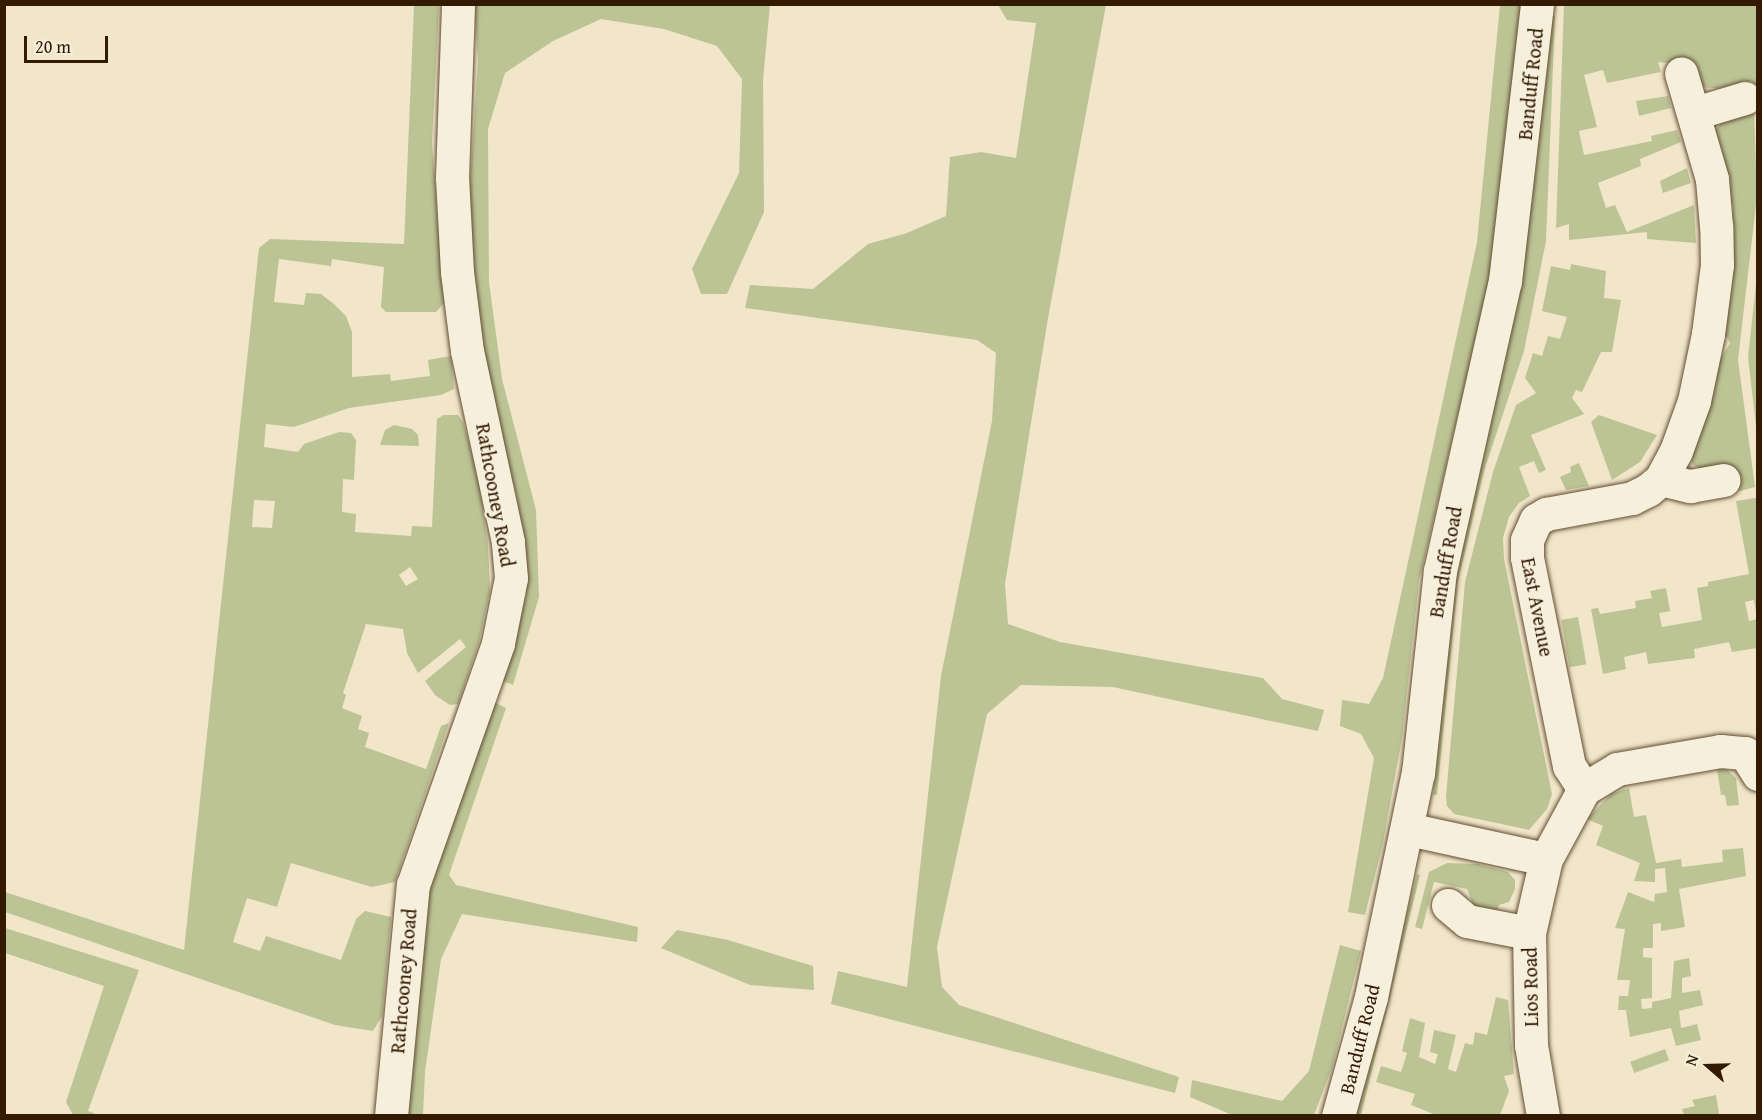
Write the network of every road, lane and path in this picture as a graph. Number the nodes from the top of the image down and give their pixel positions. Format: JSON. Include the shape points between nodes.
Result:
{"nodes":[{"id":1,"x":458,"y":4,"type":"edge"},
{"id":2,"x":1537,"y":4,"type":"edge"},
{"id":3,"x":1681,"y":74,"type":"dead end"},
{"id":4,"x":1745,"y":98,"type":"dead end"},
{"id":5,"x":1695,"y":113,"type":"junction"},
{"id":6,"x":1662,"y":479,"type":"junction"},
{"id":7,"x":1723,"y":480,"type":"dead end"},
{"id":8,"x":1751,"y":763,"type":"edge"},
{"id":9,"x":1584,"y":789,"type":"junction"},
{"id":10,"x":1408,"y":829,"type":"junction"},
{"id":11,"x":1546,"y":859,"type":"junction"},
{"id":12,"x":1448,"y":905,"type":"dead end"},
{"id":13,"x":1529,"y":933,"type":"junction"},
{"id":14,"x":391,"y":1116,"type":"edge"},
{"id":15,"x":1338,"y":1116,"type":"edge"},
{"id":16,"x":1544,"y":1116,"type":"edge"}],
"edges":[{"from":1,"to":14,"type":"street","name":"Rathcooney Road","via":[[452,177],[457,272],[467,351],[508,542],[511,578],[498,643],[413,885]]},
{"from":2,"to":10,"type":"street","name":"Banduff Road","via":[[1505,281],[1484,390],[1440,571],[1418,773]]},
{"from":3,"to":5,"type":"street"},
{"from":4,"to":5,"type":"street"},
{"from":5,"to":6,"type":"street","via":[[1712,179],[1717,265],[1694,401]]},
{"from":6,"to":7,"type":"street","via":[[1690,486]]},
{"from":6,"to":9,"type":"street","name":"East Avenue","via":[[1632,498],[1545,514],[1536,520],[1527,540],[1527,557],[1569,766]]},
{"from":8,"to":9,"type":"street","via":[[1720,751],[1617,769]]},
{"from":9,"to":11,"type":"street","name":"Lios Road"},
{"from":10,"to":11,"type":"street"},
{"from":10,"to":15,"type":"street","name":"Banduff Road","via":[[1355,1063]]},
{"from":11,"to":13,"type":"street","name":"Lios Road"},
{"from":12,"to":13,"type":"street","via":[[1467,921]]},
{"from":13,"to":16,"type":"street","name":"Lios Road","via":[[1531,1046]]}]}
